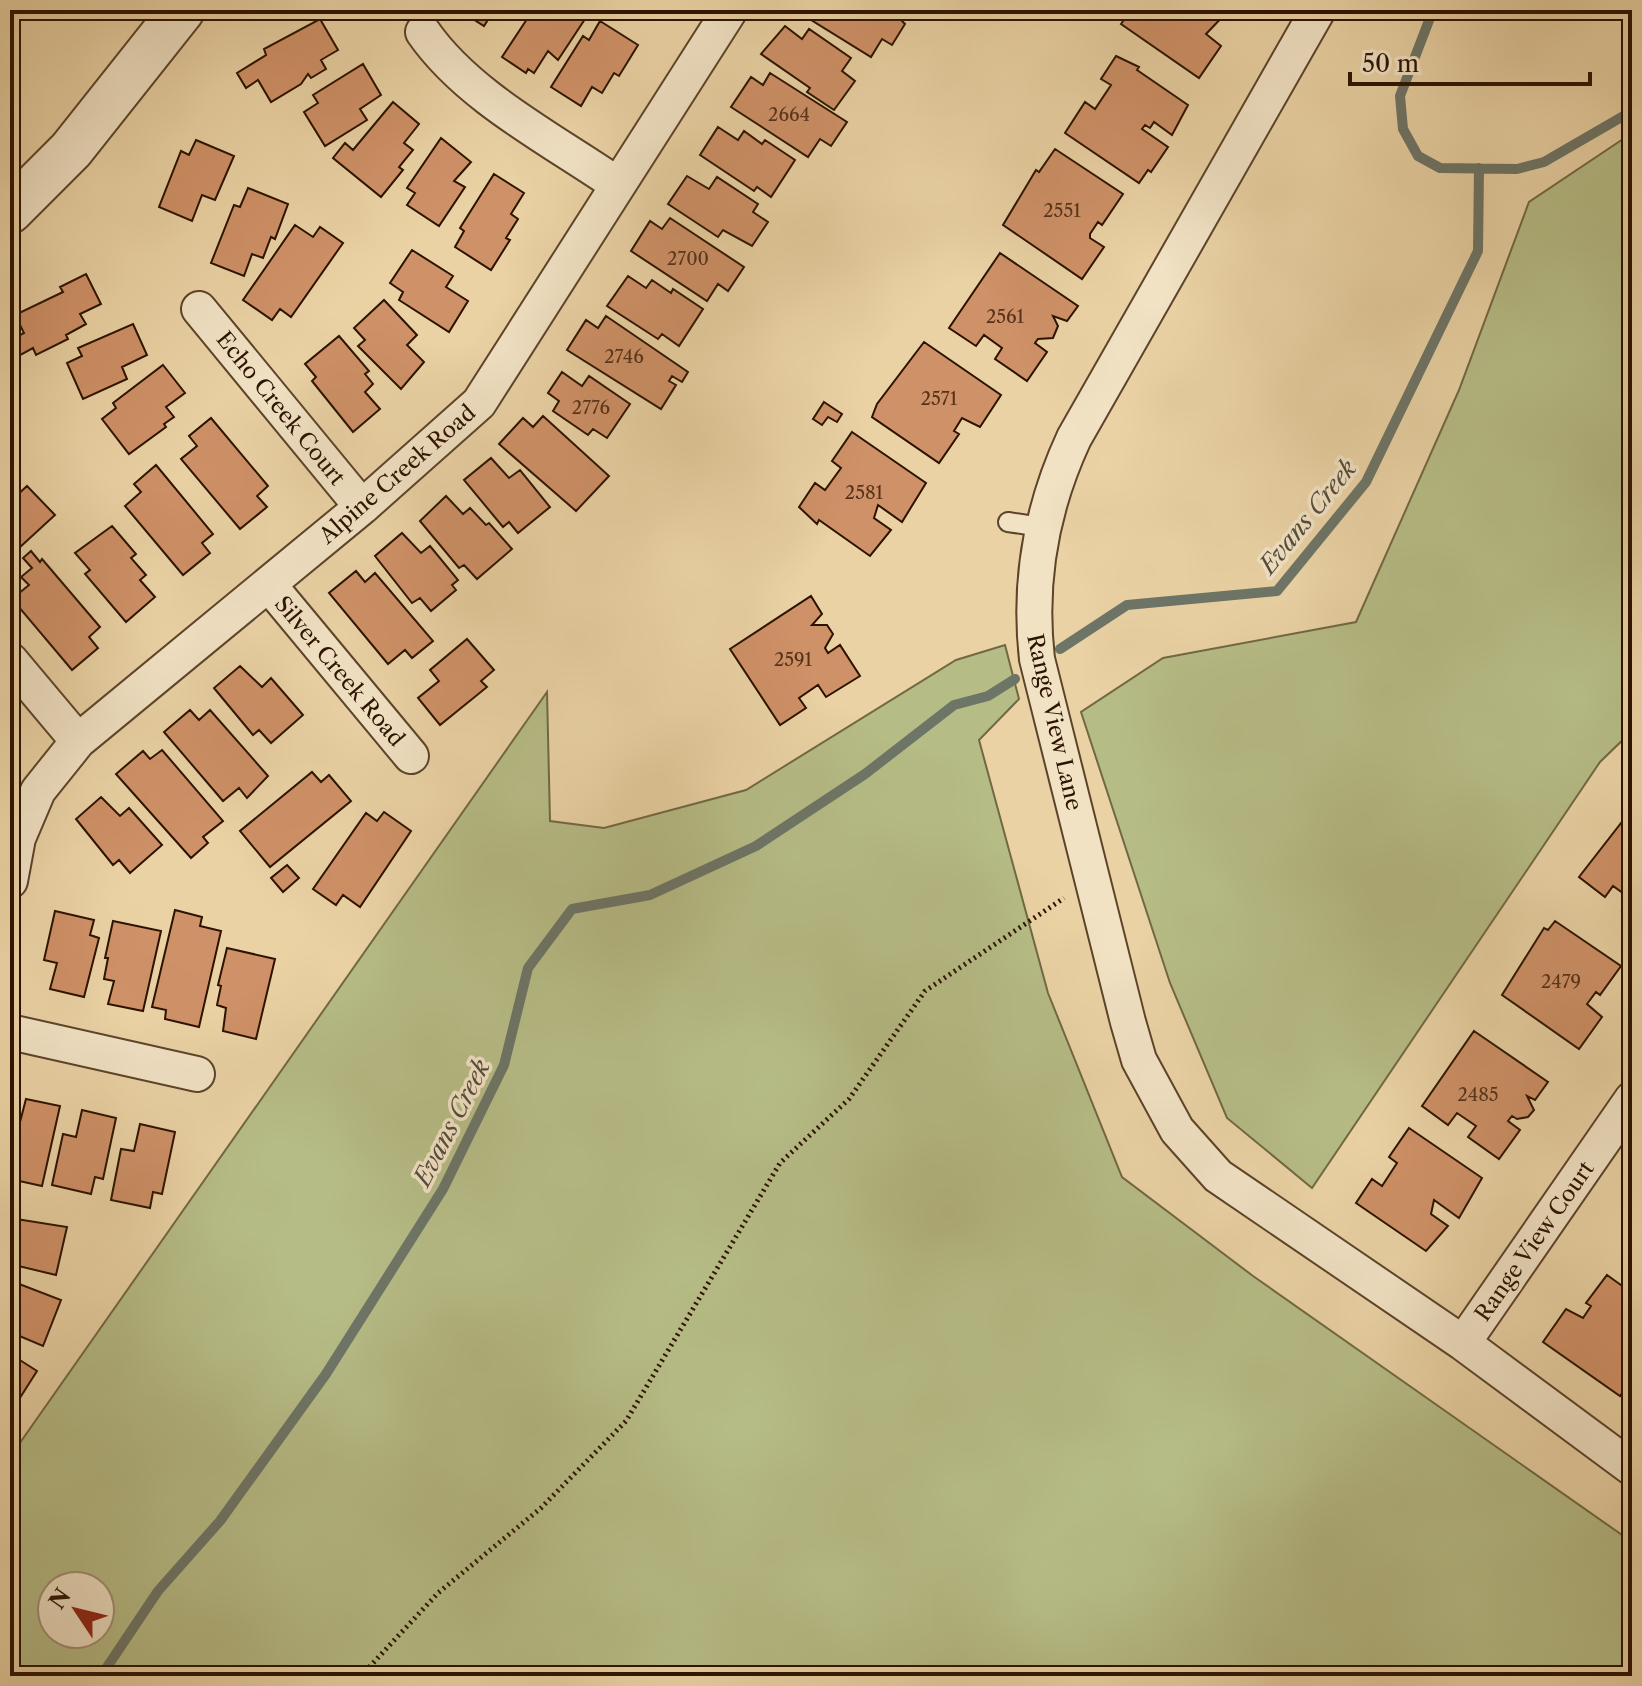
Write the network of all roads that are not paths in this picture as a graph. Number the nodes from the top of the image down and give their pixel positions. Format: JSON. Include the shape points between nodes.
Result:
{"nodes":[{"id":1,"x":182,"y":10,"type":"edge"},
{"id":2,"x":730,"y":10,"type":"edge"},
{"id":3,"x":1318,"y":10,"type":"edge"},
{"id":4,"x":423,"y":32,"type":"dead end"},
{"id":5,"x":618,"y":185,"type":"junction"},
{"id":6,"x":10,"y":211,"type":"edge"},
{"id":7,"x":199,"y":309,"type":"dead end"},
{"id":8,"x":362,"y":507,"type":"junction"},
{"id":9,"x":269,"y":585,"type":"junction"},
{"id":10,"x":10,"y":660,"type":"edge"},
{"id":11,"x":78,"y":741,"type":"junction"},
{"id":12,"x":411,"y":756,"type":"dead end"},
{"id":13,"x":10,"y":881,"type":"edge"},
{"id":14,"x":10,"y":1032,"type":"edge"},
{"id":15,"x":197,"y":1074,"type":"dead end"},
{"id":16,"x":1632,"y":1099,"type":"edge"},
{"id":17,"x":1463,"y":1343,"type":"junction"},
{"id":18,"x":1632,"y":1468,"type":"edge"}],
"edges":[{"from":1,"to":6,"type":"street","via":[[71,150]]},
{"from":2,"to":5,"type":"street","name":"Alpine Creek Road"},
{"from":3,"to":17,"type":"street","name":"Range View Lane","via":[[1024,525],[1032,617],[1037,659],[1139,1060],[1177,1130],[1218,1176]]},
{"from":4,"to":5,"type":"street","via":[[441,59],[467,82]]},
{"from":5,"to":8,"type":"street","name":"Alpine Creek Road","via":[[479,403]]},
{"from":7,"to":8,"type":"street","name":"Echo Creek Court"},
{"from":8,"to":9,"type":"street","name":"Alpine Creek Road"},
{"from":9,"to":11,"type":"street","name":"Alpine Creek Road"},
{"from":9,"to":12,"type":"street","name":"Silver Creek Road"},
{"from":10,"to":11,"type":"street"},
{"from":11,"to":13,"type":"street","name":"Alpine Creek Road","via":[[38,791],[18,838]]},
{"from":14,"to":15,"type":"street"},
{"from":16,"to":17,"type":"street","name":"Range View Court"},
{"from":17,"to":18,"type":"street","name":"Range View Lane"}]}
